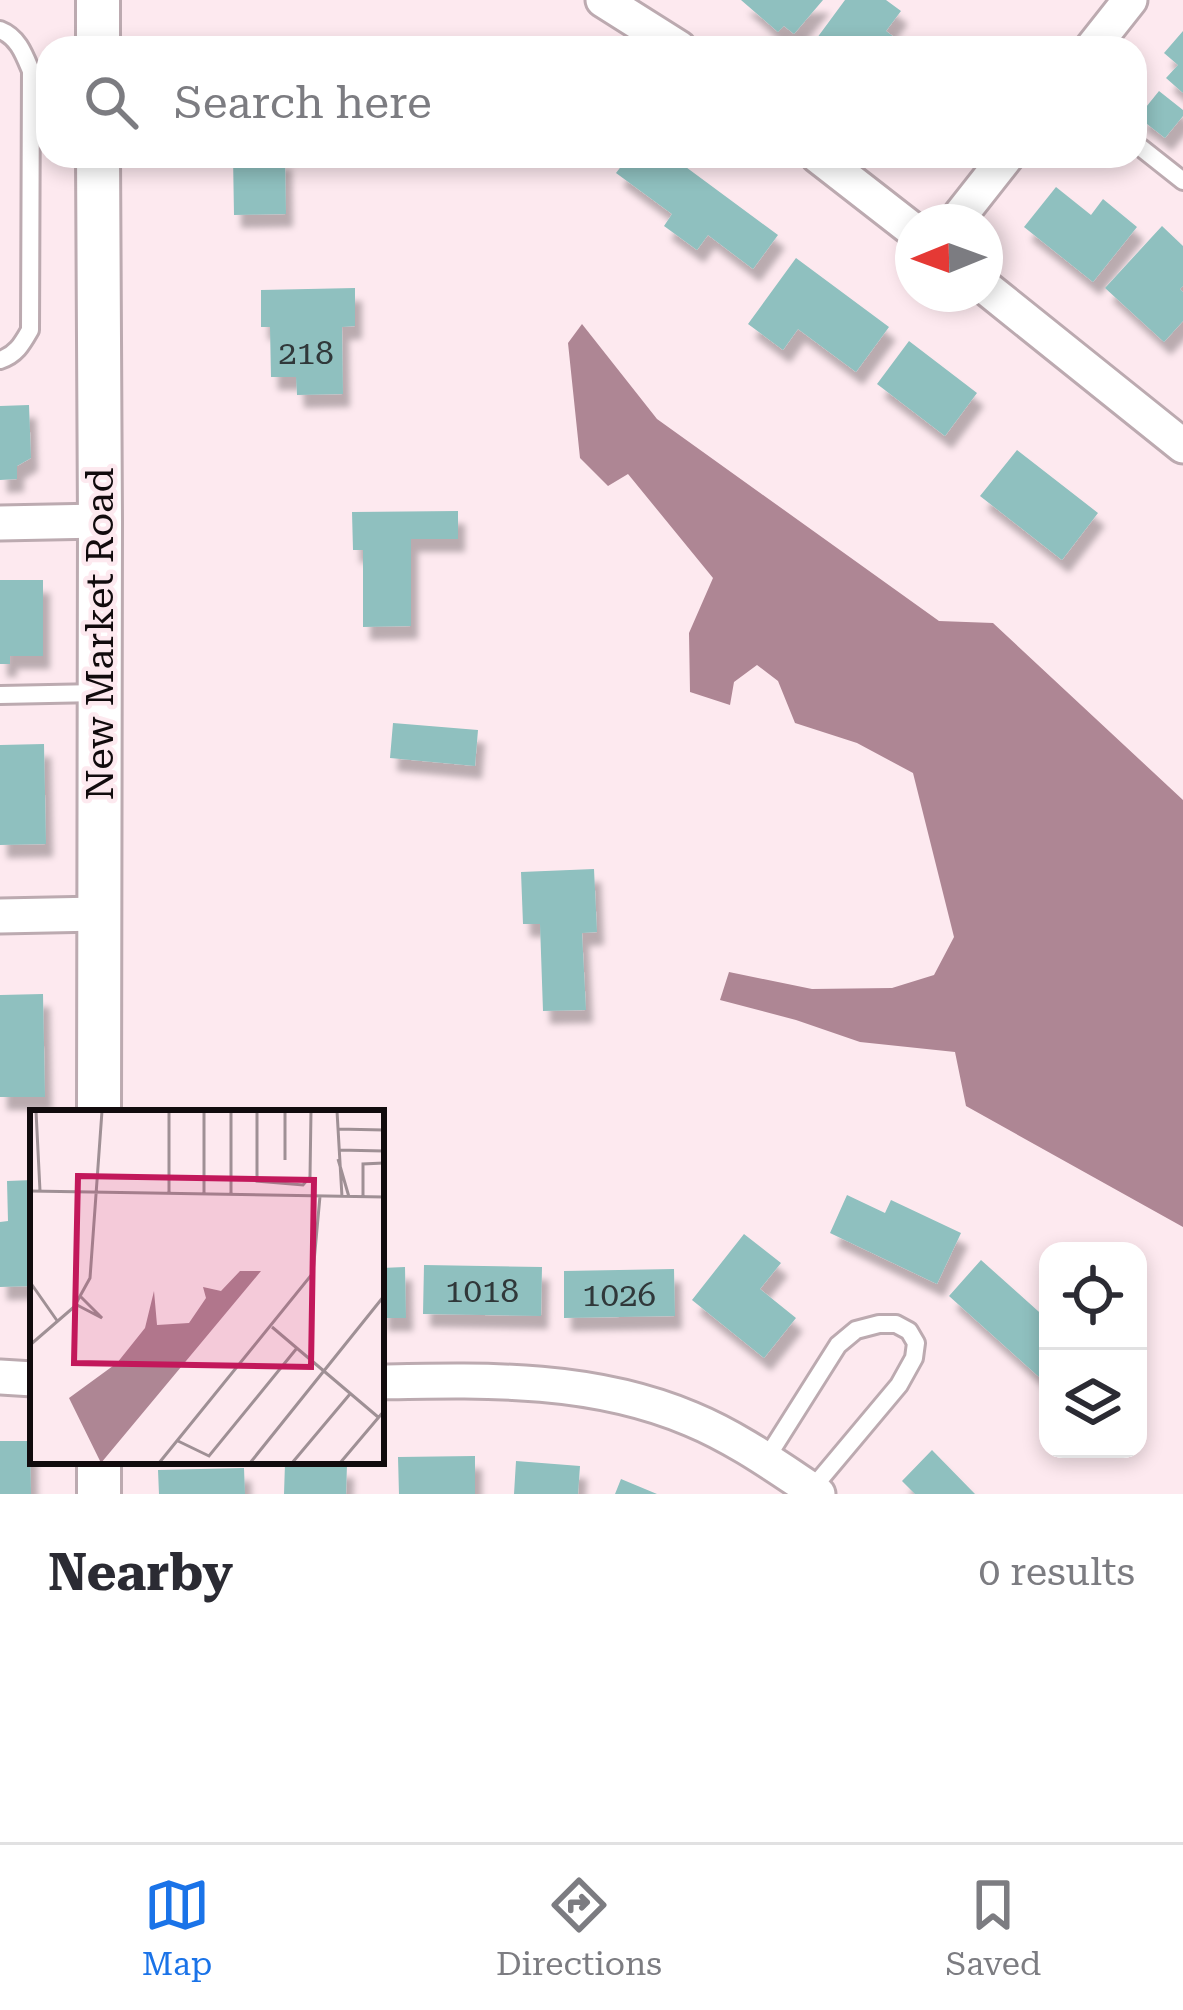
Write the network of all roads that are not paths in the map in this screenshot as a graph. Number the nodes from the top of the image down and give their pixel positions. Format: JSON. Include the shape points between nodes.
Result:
{"nodes":[{"id":1,"x":98,"y":0,"type":"edge"},
{"id":2,"x":603,"y":0,"type":"edge"},
{"id":3,"x":1130,"y":0,"type":"edge"},
{"id":4,"x":0,"y":29,"type":"edge"},
{"id":5,"x":98,"y":36,"type":"edge"},
{"id":6,"x":660,"y":36,"type":"edge"},
{"id":7,"x":1102,"y":36,"type":"edge"},
{"id":8,"x":1147,"y":152,"type":"edge"},
{"id":9,"x":98,"y":168,"type":"edge"},
{"id":10,"x":833,"y":168,"type":"edge"},
{"id":11,"x":998,"y":168,"type":"edge"},
{"id":12,"x":1183,"y":181,"type":"edge"},
{"id":13,"x":969,"y":204,"type":"edge"},
{"id":14,"x":895,"y":216,"type":"edge"},
{"id":15,"x":1003,"y":301,"type":"edge"},
{"id":16,"x":0,"y":360,"type":"edge"},
{"id":17,"x":1183,"y":446,"type":"edge"},
{"id":18,"x":100,"y":520,"type":"junction"},
{"id":19,"x":0,"y":523,"type":"edge"},
{"id":20,"x":99,"y":693,"type":"junction"},
{"id":21,"x":0,"y":695,"type":"edge"},
{"id":22,"x":99,"y":914,"type":"junction"},
{"id":23,"x":0,"y":916,"type":"edge"},
{"id":24,"x":99,"y":1110,"type":"edge"},
{"id":25,"x":0,"y":1377,"type":"edge"},
{"id":26,"x":30,"y":1379,"type":"edge"},
{"id":27,"x":384,"y":1382,"type":"edge"},
{"id":28,"x":766,"y":1460,"type":"junction"},
{"id":29,"x":815,"y":1492,"type":"edge"}],
"edges":[{"from":1,"to":5,"type":"street"},
{"from":2,"to":6,"type":"street"},
{"from":3,"to":7,"type":"street"},
{"from":4,"to":16,"type":"lane","via":[[21,46],[31,71],[31,189],[30,330]]},
{"from":8,"to":12,"type":"lane"},
{"from":9,"to":18,"type":"street","name":"New Market Road"},
{"from":10,"to":14,"type":"street"},
{"from":11,"to":13,"type":"street"},
{"from":15,"to":17,"type":"street"},
{"from":18,"to":19,"type":"street"},
{"from":18,"to":20,"type":"street","name":"New Market Road"},
{"from":20,"to":21,"type":"lane"},
{"from":20,"to":22,"type":"street","name":"New Market Road"},
{"from":22,"to":23,"type":"street"},
{"from":22,"to":24,"type":"street","name":"New Market Road"},
{"from":25,"to":26,"type":"street"},
{"from":27,"to":28,"type":"street","via":[[569,1386],[690,1418]]},
{"from":28,"to":29,"type":"street"},
{"from":28,"to":29,"type":"lane","via":[[838,1345],[878,1324],[910,1331],[914,1358],[899,1385]]}]}
